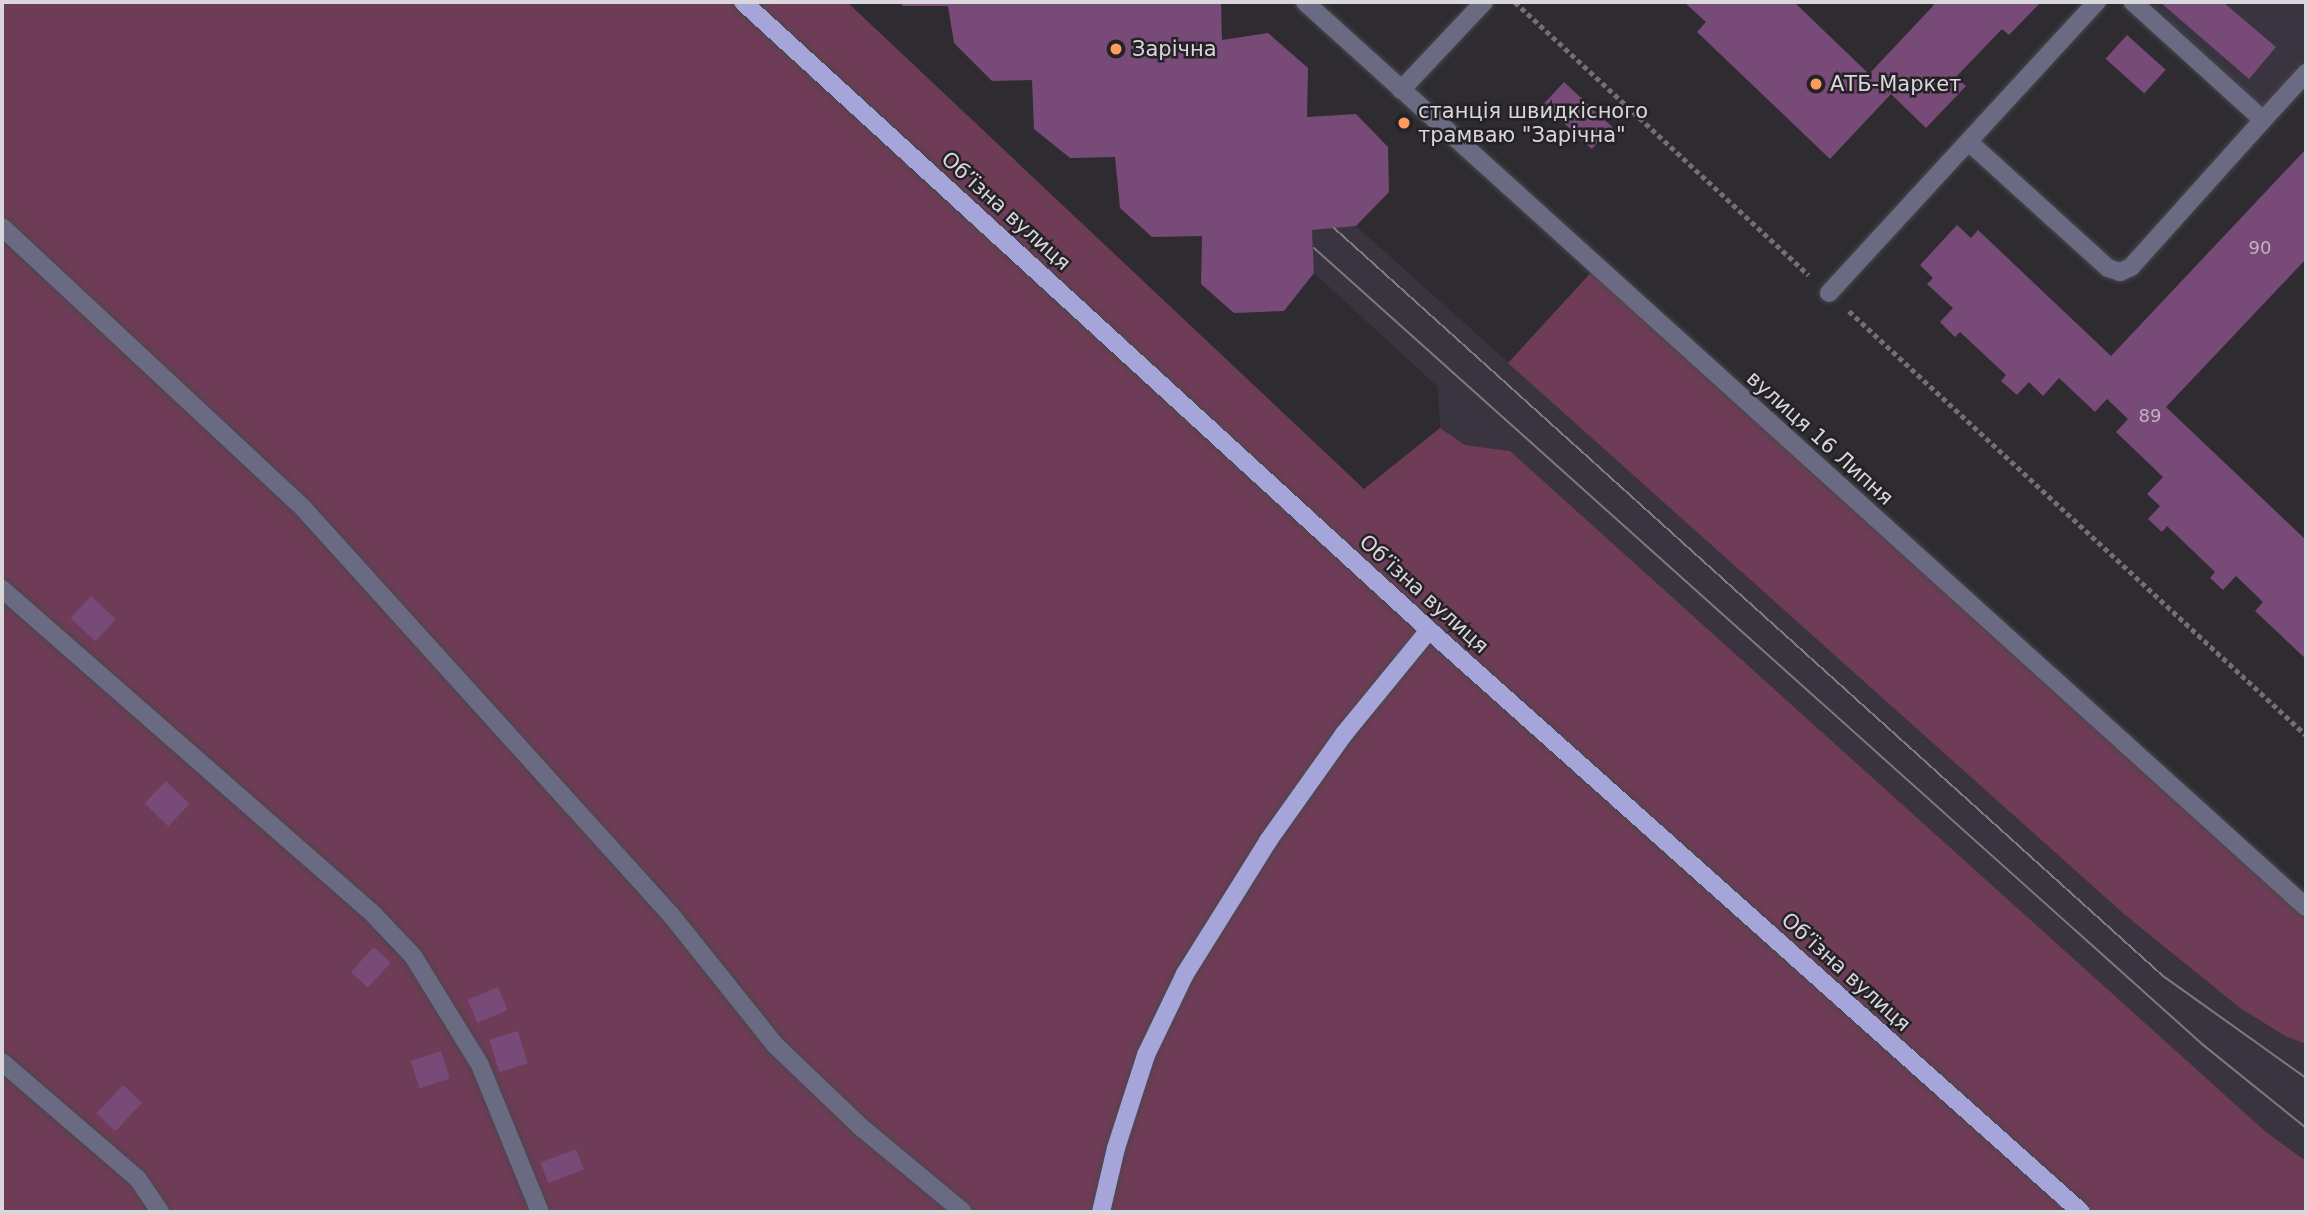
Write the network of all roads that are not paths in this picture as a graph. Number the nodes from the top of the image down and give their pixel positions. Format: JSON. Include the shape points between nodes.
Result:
{"nodes":[{"id":1,"x":743,"y":2,"type":"edge"},
{"id":2,"x":1304,"y":2,"type":"edge"},
{"id":3,"x":1484,"y":2,"type":"edge"},
{"id":4,"x":2097,"y":2,"type":"edge"},
{"id":5,"x":2133,"y":2,"type":"edge"},
{"id":6,"x":2306,"y":73,"type":"edge"},
{"id":7,"x":1401,"y":90,"type":"junction"},
{"id":8,"x":2263,"y":120,"type":"junction"},
{"id":9,"x":1970,"y":142,"type":"junction"},
{"id":10,"x":2,"y":227,"type":"edge"},
{"id":11,"x":1829,"y":293,"type":"road end"},
{"id":12,"x":2,"y":589,"type":"edge"},
{"id":13,"x":1429,"y":630,"type":"junction"},
{"id":14,"x":2306,"y":907,"type":"edge"},
{"id":15,"x":2,"y":1062,"type":"edge"},
{"id":16,"x":160,"y":1212,"type":"edge"},
{"id":17,"x":540,"y":1212,"type":"edge"},
{"id":18,"x":963,"y":1212,"type":"edge"},
{"id":19,"x":1101,"y":1212,"type":"edge"},
{"id":20,"x":2081,"y":1212,"type":"edge"}],
"edges":[{"from":1,"to":13,"type":"main road","name":"Обʼїзна вулиця"},
{"from":2,"to":7,"type":"street","name":"вулиця 16 Липня"},
{"from":3,"to":7,"type":"street"},
{"from":4,"to":9,"type":"street"},
{"from":5,"to":8,"type":"street"},
{"from":6,"to":8,"type":"street"},
{"from":7,"to":14,"type":"street","name":"вулиця 16 Липня"},
{"from":8,"to":9,"type":"street","via":[[2131,267],[2120,272],[2108,268]]},
{"from":9,"to":11,"type":"street"},
{"from":10,"to":18,"type":"street","via":[[304,509],[671,915],[775,1045],[862,1128]]},
{"from":12,"to":17,"type":"street","via":[[374,915],[413,956],[481,1065]]},
{"from":13,"to":19,"type":"main road","via":[[1344,734],[1229,898],[1185,974],[1146,1055]]},
{"from":13,"to":20,"type":"main road","name":"Обʼїзна вулиця"},
{"from":15,"to":16,"type":"street","via":[[138,1179]]}]}
